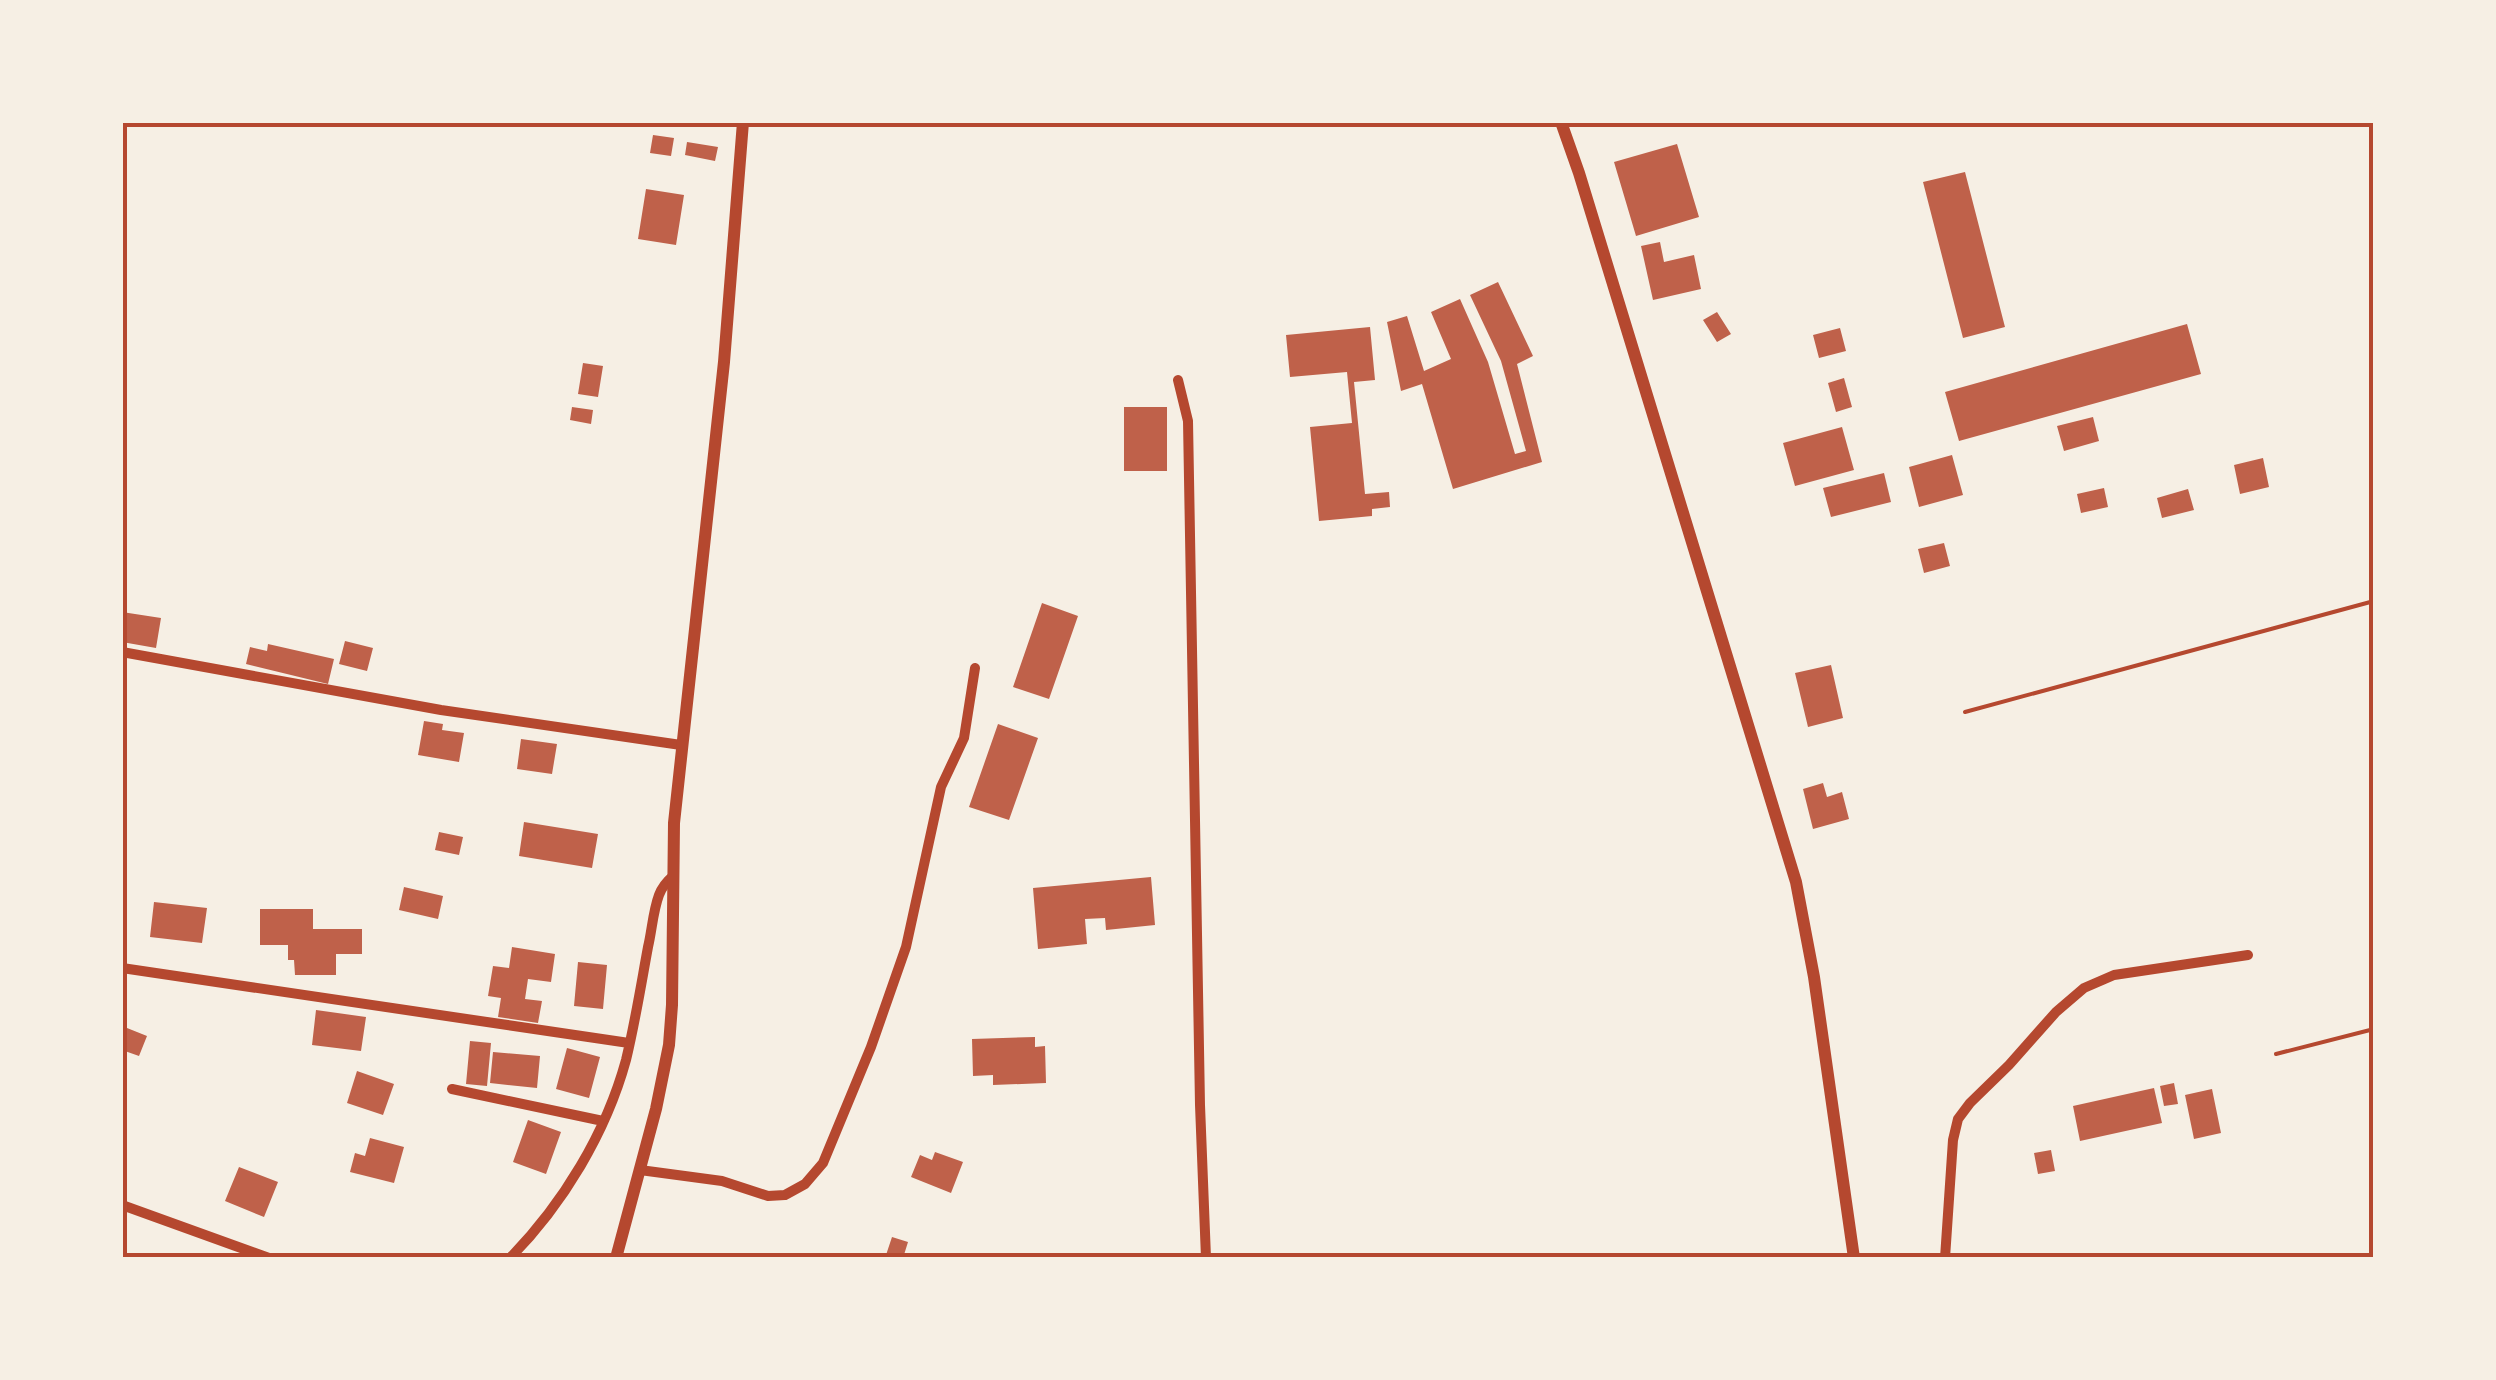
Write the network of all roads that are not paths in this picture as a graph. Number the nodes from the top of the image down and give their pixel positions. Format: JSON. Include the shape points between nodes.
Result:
{"nodes":[{"id":1,"x":743,"y":122,"type":"edge"},
{"id":2,"x":1561,"y":122,"type":"edge"},
{"id":3,"x":1178,"y":380,"type":"dead end"},
{"id":4,"x":122,"y":652,"type":"edge"},
{"id":5,"x":975,"y":668,"type":"dead end"},
{"id":6,"x":681,"y":745,"type":"junction"},
{"id":7,"x":672,"y":876,"type":"junction"},
{"id":8,"x":2248,"y":955,"type":"dead end"},
{"id":9,"x":122,"y":968,"type":"edge"},
{"id":10,"x":629,"y":1043,"type":"junction"},
{"id":11,"x":452,"y":1089,"type":"dead end"},
{"id":12,"x":603,"y":1121,"type":"junction"},
{"id":13,"x":640,"y":1170,"type":"junction"},
{"id":14,"x":122,"y":1204,"type":"edge"},
{"id":15,"x":269,"y":1258,"type":"edge"},
{"id":16,"x":510,"y":1258,"type":"edge"},
{"id":17,"x":616,"y":1258,"type":"edge"},
{"id":18,"x":1206,"y":1258,"type":"edge"},
{"id":19,"x":1854,"y":1258,"type":"edge"},
{"id":20,"x":1946,"y":1258,"type":"edge"}],
"edges":[{"from":1,"to":6,"type":"street"},
{"from":2,"to":19,"type":"street","via":[[1796,882]]},
{"from":3,"to":18,"type":"street","via":[[1188,422]]},
{"from":4,"to":6,"type":"street"},
{"from":5,"to":13,"type":"street","via":[[964,738],[942,787],[906,947],[823,1163],[804,1184],[768,1196],[722,1181]]},
{"from":6,"to":7,"type":"street"},
{"from":7,"to":10,"type":"street","via":[[656,904]]},
{"from":7,"to":13,"type":"street","via":[[670,1035]]},
{"from":8,"to":20,"type":"street","via":[[2114,974],[2056,1012],[1958,1118]]},
{"from":9,"to":10,"type":"street"},
{"from":10,"to":12,"type":"street"},
{"from":11,"to":12,"type":"street"},
{"from":12,"to":16,"type":"street","via":[[560,1198]]},
{"from":13,"to":17,"type":"street"},
{"from":14,"to":15,"type":"street"}]}
